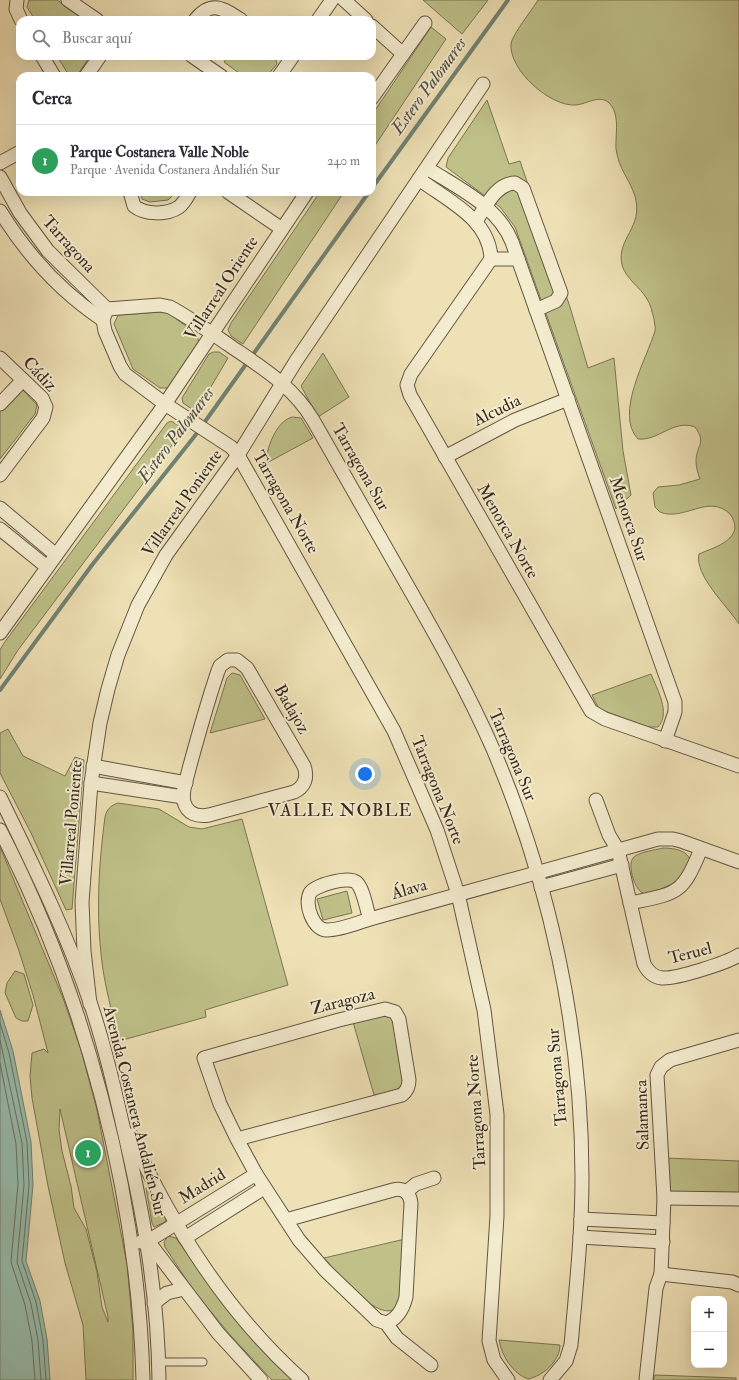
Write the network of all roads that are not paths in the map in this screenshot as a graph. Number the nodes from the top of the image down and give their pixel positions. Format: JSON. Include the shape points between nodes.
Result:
{"nodes":[{"id":1,"x":17,"y":0,"type":"edge"},
{"id":2,"x":68,"y":0,"type":"edge"},
{"id":3,"x":332,"y":0,"type":"edge"},
{"id":4,"x":344,"y":0,"type":"edge"},
{"id":5,"x":19,"y":16,"type":"edge"},
{"id":6,"x":91,"y":16,"type":"edge"},
{"id":7,"x":199,"y":16,"type":"edge"},
{"id":8,"x":235,"y":16,"type":"edge"},
{"id":9,"x":321,"y":16,"type":"edge"},
{"id":10,"x":362,"y":16,"type":"edge"},
{"id":11,"x":425,"y":23,"type":"dead end"},
{"id":12,"x":376,"y":30,"type":"edge"},
{"id":13,"x":403,"y":54,"type":"junction"},
{"id":14,"x":44,"y":60,"type":"edge"},
{"id":15,"x":97,"y":60,"type":"edge"},
{"id":16,"x":198,"y":60,"type":"edge"},
{"id":17,"x":290,"y":60,"type":"edge"},
{"id":18,"x":52,"y":72,"type":"edge"},
{"id":19,"x":89,"y":72,"type":"edge"},
{"id":20,"x":215,"y":72,"type":"edge"},
{"id":21,"x":282,"y":72,"type":"edge"},
{"id":22,"x":483,"y":84,"type":"dead end"},
{"id":23,"x":376,"y":92,"type":"edge"},
{"id":24,"x":16,"y":154,"type":"edge"},
{"id":25,"x":0,"y":163,"type":"edge"},
{"id":26,"x":427,"y":168,"type":"junction"},
{"id":27,"x":0,"y":176,"type":"edge"},
{"id":28,"x":419,"y":179,"type":"junction"},
{"id":29,"x":131,"y":196,"type":"edge"},
{"id":30,"x":187,"y":196,"type":"edge"},
{"id":31,"x":234,"y":196,"type":"edge"},
{"id":32,"x":305,"y":196,"type":"edge"},
{"id":33,"x":485,"y":207,"type":"junction"},
{"id":34,"x":0,"y":212,"type":"edge"},
{"id":35,"x":476,"y":221,"type":"junction"},
{"id":36,"x":282,"y":229,"type":"junction"},
{"id":37,"x":491,"y":259,"type":"junction"},
{"id":38,"x":518,"y":259,"type":"junction"},
{"id":39,"x":536,"y":310,"type":"junction"},
{"id":40,"x":105,"y":314,"type":"junction"},
{"id":41,"x":213,"y":334,"type":"junction"},
{"id":42,"x":0,"y":358,"type":"edge"},
{"id":43,"x":23,"y":380,"type":"junction"},
{"id":44,"x":283,"y":383,"type":"junction"},
{"id":45,"x":568,"y":399,"type":"junction"},
{"id":46,"x":0,"y":404,"type":"edge"},
{"id":47,"x":165,"y":404,"type":"junction"},
{"id":48,"x":238,"y":455,"type":"junction"},
{"id":49,"x":445,"y":457,"type":"junction"},
{"id":50,"x":0,"y":475,"type":"edge"},
{"id":51,"x":0,"y":508,"type":"edge"},
{"id":52,"x":0,"y":529,"type":"edge"},
{"id":53,"x":56,"y":555,"type":"junction"},
{"id":54,"x":47,"y":567,"type":"junction"},
{"id":55,"x":0,"y":633,"type":"edge"},
{"id":56,"x":665,"y":741,"type":"junction"},
{"id":57,"x":93,"y":766,"type":"junction"},
{"id":58,"x":739,"y":766,"type":"edge"},
{"id":59,"x":91,"y":783,"type":"junction"},
{"id":60,"x":186,"y":783,"type":"junction"},
{"id":61,"x":0,"y":797,"type":"edge"},
{"id":62,"x":183,"y":797,"type":"junction"},
{"id":63,"x":596,"y":800,"type":"dead end"},
{"id":64,"x":0,"y":830,"type":"edge"},
{"id":65,"x":701,"y":848,"type":"junction"},
{"id":66,"x":618,"y":850,"type":"junction"},
{"id":67,"x":739,"y":862,"type":"edge"},
{"id":68,"x":622,"y":865,"type":"junction"},
{"id":69,"x":537,"y":872,"type":"junction"},
{"id":70,"x":541,"y":887,"type":"junction"},
{"id":71,"x":458,"y":894,"type":"junction"},
{"id":72,"x":630,"y":903,"type":"junction"},
{"id":73,"x":370,"y":919,"type":"junction"},
{"id":74,"x":739,"y":955,"type":"edge"},
{"id":75,"x":90,"y":1004,"type":"junction"},
{"id":76,"x":739,"y":1040,"type":"edge"},
{"id":77,"x":119,"y":1108,"type":"junction"},
{"id":78,"x":237,"y":1139,"type":"junction"},
{"id":79,"x":256,"y":1174,"type":"junction"},
{"id":80,"x":434,"y":1178,"type":"dead end"},
{"id":81,"x":264,"y":1188,"type":"junction"},
{"id":82,"x":406,"y":1192,"type":"junction"},
{"id":83,"x":664,"y":1198,"type":"junction"},
{"id":84,"x":739,"y":1199,"type":"edge"},
{"id":85,"x":581,"y":1219,"type":"junction"},
{"id":86,"x":286,"y":1220,"type":"junction"},
{"id":87,"x":177,"y":1223,"type":"junction"},
{"id":88,"x":663,"y":1223,"type":"junction"},
{"id":89,"x":580,"y":1237,"type":"junction"},
{"id":90,"x":186,"y":1238,"type":"junction"},
{"id":91,"x":148,"y":1241,"type":"junction"},
{"id":92,"x":662,"y":1242,"type":"junction"},
{"id":93,"x":131,"y":1244,"type":"junction"},
{"id":94,"x":661,"y":1274,"type":"junction"},
{"id":95,"x":739,"y":1285,"type":"edge"},
{"id":96,"x":184,"y":1289,"type":"junction"},
{"id":97,"x":154,"y":1303,"type":"junction"},
{"id":98,"x":386,"y":1323,"type":"junction"},
{"id":99,"x":158,"y":1362,"type":"junction"},
{"id":100,"x":202,"y":1362,"type":"dead end"},
{"id":101,"x":431,"y":1365,"type":"dead end"},
{"id":102,"x":143,"y":1380,"type":"edge"},
{"id":103,"x":159,"y":1380,"type":"edge"},
{"id":104,"x":261,"y":1380,"type":"edge"},
{"id":105,"x":302,"y":1380,"type":"edge"},
{"id":106,"x":508,"y":1380,"type":"edge"},
{"id":107,"x":550,"y":1380,"type":"edge"},
{"id":108,"x":646,"y":1380,"type":"edge"}],
"edges":[{"from":1,"to":5,"type":"street","via":[[16,9]]},
{"from":2,"to":6,"type":"street"},
{"from":3,"to":9,"type":"street"},
{"from":4,"to":10,"type":"street"},
{"from":7,"to":8,"type":"street","via":[[206,9],[216,7]]},
{"from":11,"to":13,"type":"street"},
{"from":12,"to":13,"type":"street"},
{"from":13,"to":23,"type":"street"},
{"from":14,"to":18,"type":"street"},
{"from":15,"to":19,"type":"street"},
{"from":16,"to":20,"type":"street"},
{"from":17,"to":21,"type":"street"},
{"from":22,"to":26,"type":"street","name":"Villarreal Poniente"},
{"from":24,"to":25,"type":"street"},
{"from":26,"to":28,"type":"street","name":"Villarreal Poniente"},
{"from":26,"to":33,"type":"street","name":"Menorca Sur"},
{"from":27,"to":40,"type":"street","name":"Tarragona","via":[[20,213],[48,251]]},
{"from":28,"to":35,"type":"street"},
{"from":28,"to":44,"type":"street","name":"Villarreal Poniente"},
{"from":29,"to":30,"type":"street","via":[[134,206],[147,213],[177,208]]},
{"from":31,"to":36,"type":"street"},
{"from":32,"to":36,"type":"street","name":"Villarreal Oriente"},
{"from":33,"to":35,"type":"street"},
{"from":33,"to":38,"type":"street","name":"Menorca Sur","via":[[504,224]]},
{"from":33,"to":39,"type":"street","via":[[499,189],[508,183],[519,185],[526,194],[561,293],[556,301]]},
{"from":34,"to":40,"type":"street","name":"Tarragona","via":[[46,273],[75,300]]},
{"from":35,"to":37,"type":"street","via":[[488,239]]},
{"from":36,"to":41,"type":"street","name":"Villarreal Oriente"},
{"from":37,"to":38,"type":"street"},
{"from":37,"to":49,"type":"street","name":"Menorca Norte","via":[[408,381],[410,395]]},
{"from":38,"to":39,"type":"street","name":"Menorca Sur"},
{"from":39,"to":45,"type":"street","name":"Menorca Sur"},
{"from":40,"to":41,"type":"street","name":"Tarragona Sur","via":[[165,305]]},
{"from":40,"to":47,"type":"street","name":"Tarragona Norte","via":[[105,331],[123,370],[134,382]]},
{"from":41,"to":44,"type":"street","name":"Tarragona Sur"},
{"from":41,"to":47,"type":"street","name":"Villarreal Oriente"},
{"from":42,"to":43,"type":"street","name":"Cádiz"},
{"from":43,"to":46,"type":"street"},
{"from":43,"to":50,"type":"street","name":"Cádiz","via":[[45,402],[46,411]]},
{"from":44,"to":48,"type":"street","name":"Villarreal Poniente"},
{"from":44,"to":69,"type":"street","name":"Tarragona Sur","via":[[298,397],[310,414],[456,675],[506,780]]},
{"from":45,"to":49,"type":"street","name":"Alcudia","via":[[515,420]]},
{"from":45,"to":56,"type":"street","name":"Menorca Sur","via":[[675,702],[675,712]]},
{"from":47,"to":48,"type":"street","name":"Tarragona Norte","via":[[215,436]]},
{"from":47,"to":53,"type":"street","name":"Villarreal Oriente"},
{"from":48,"to":57,"type":"street","name":"Villarreal Poniente","via":[[166,555],[138,605],[118,655],[108,689]]},
{"from":48,"to":71,"type":"street","name":"Tarragona Norte","via":[[394,731],[437,830]]},
{"from":49,"to":56,"type":"street","name":"Menorca Norte","via":[[591,711],[600,717]]},
{"from":51,"to":53,"type":"street"},
{"from":52,"to":54,"type":"street"},
{"from":53,"to":54,"type":"street","name":"Villarreal Oriente"},
{"from":54,"to":55,"type":"street","name":"Villarreal Oriente"},
{"from":56,"to":58,"type":"street","name":"Menorca Norte"},
{"from":57,"to":59,"type":"street","name":"Villarreal Poniente"},
{"from":57,"to":60,"type":"street"},
{"from":59,"to":62,"type":"street"},
{"from":59,"to":75,"type":"street","name":"Villarreal Poniente","via":[[82,902]]},
{"from":60,"to":62,"type":"street","name":"Badajoz"},
{"from":60,"to":62,"type":"street","name":"Badajoz","via":[[201,720],[220,666],[228,660],[241,662],[248,668],[304,766],[305,781],[294,792],[203,816],[188,810]]},
{"from":61,"to":75,"type":"street","name":"Avenida Costanera Andalién Sur","via":[[42,882]]},
{"from":63,"to":66,"type":"street","name":"Teruel","via":[[609,835]]},
{"from":64,"to":93,"type":"street","name":"Avenida Costanera Andalién Sur","via":[[52,946],[89,1052],[116,1164]]},
{"from":65,"to":66,"type":"street","via":[[664,838]]},
{"from":65,"to":67,"type":"street"},
{"from":65,"to":72,"type":"street","via":[[690,874],[678,889],[665,895]]},
{"from":66,"to":68,"type":"street","name":"Teruel"},
{"from":66,"to":69,"type":"street"},
{"from":68,"to":70,"type":"street"},
{"from":68,"to":72,"type":"street","name":"Teruel"},
{"from":69,"to":70,"type":"street","name":"Tarragona Sur"},
{"from":69,"to":71,"type":"street","name":"Álava"},
{"from":70,"to":85,"type":"street","name":"Tarragona Sur","via":[[558,956],[573,1044],[580,1131]]},
{"from":71,"to":73,"type":"street","name":"Álava"},
{"from":71,"to":106,"type":"street","name":"Tarragona Norte","via":[[477,971],[494,1082],[498,1180],[489,1341],[494,1360]]},
{"from":72,"to":74,"type":"street","name":"Teruel","via":[[644,964],[652,975],[670,977],[722,964]]},
{"from":73,"to":73,"type":"street","name":"Álava","via":[[359,886],[353,880],[346,879],[321,886],[310,893],[308,903],[313,920],[321,928],[332,929]]},
{"from":75,"to":77,"type":"street","name":"Avenida Costanera Andalién Sur"},
{"from":76,"to":83,"type":"street","name":"Salamanca","via":[[670,1060],[659,1071],[657,1080]]},
{"from":77,"to":87,"type":"street","via":[[146,1166]]},
{"from":77,"to":91,"type":"street","name":"Avenida Costanera Andalién Sur"},
{"from":78,"to":78,"type":"street","name":"Zaragoza","via":[[220,1104],[204,1058],[367,1013],[386,1009],[395,1012],[399,1019],[409,1080],[406,1092]]},
{"from":78,"to":79,"type":"street","name":"Zaragoza"},
{"from":79,"to":81,"type":"street"},
{"from":79,"to":87,"type":"street","name":"Madrid"},
{"from":80,"to":82,"type":"street","via":[[416,1184]]},
{"from":81,"to":86,"type":"street"},
{"from":81,"to":90,"type":"street","name":"Madrid"},
{"from":82,"to":86,"type":"street","via":[[402,1189],[393,1190]]},
{"from":82,"to":98,"type":"street","via":[[411,1204],[406,1297],[399,1314]]},
{"from":83,"to":84,"type":"street"},
{"from":83,"to":88,"type":"street","name":"Salamanca"},
{"from":85,"to":88,"type":"street"},
{"from":85,"to":89,"type":"street","name":"Tarragona Sur"},
{"from":86,"to":98,"type":"street","via":[[299,1240],[325,1270],[377,1320]]},
{"from":87,"to":90,"type":"street"},
{"from":87,"to":91,"type":"street","name":"Madrid"},
{"from":88,"to":92,"type":"street","name":"Salamanca"},
{"from":89,"to":92,"type":"street"},
{"from":89,"to":107,"type":"street","name":"Tarragona Sur","via":[[570,1350],[563,1366]]},
{"from":90,"to":105,"type":"street","via":[[238,1311],[276,1355]]},
{"from":91,"to":93,"type":"street","name":"Madrid"},
{"from":91,"to":96,"type":"street"},
{"from":91,"to":97,"type":"street","name":"Avenida Costanera Andalién Sur"},
{"from":92,"to":94,"type":"street","name":"Salamanca"},
{"from":93,"to":102,"type":"street","name":"Avenida Costanera Andalién Sur"},
{"from":94,"to":95,"type":"street"},
{"from":94,"to":108,"type":"street","name":"Salamanca","via":[[656,1288]]},
{"from":96,"to":97,"type":"street","via":[[167,1293]]},
{"from":96,"to":104,"type":"street","via":[[218,1333]]},
{"from":97,"to":99,"type":"street","name":"Avenida Costanera Andalién Sur"},
{"from":98,"to":101,"type":"street","via":[[397,1338]]},
{"from":99,"to":100,"type":"lane"},
{"from":99,"to":103,"type":"street","name":"Avenida Costanera Andalién Sur"}]}
